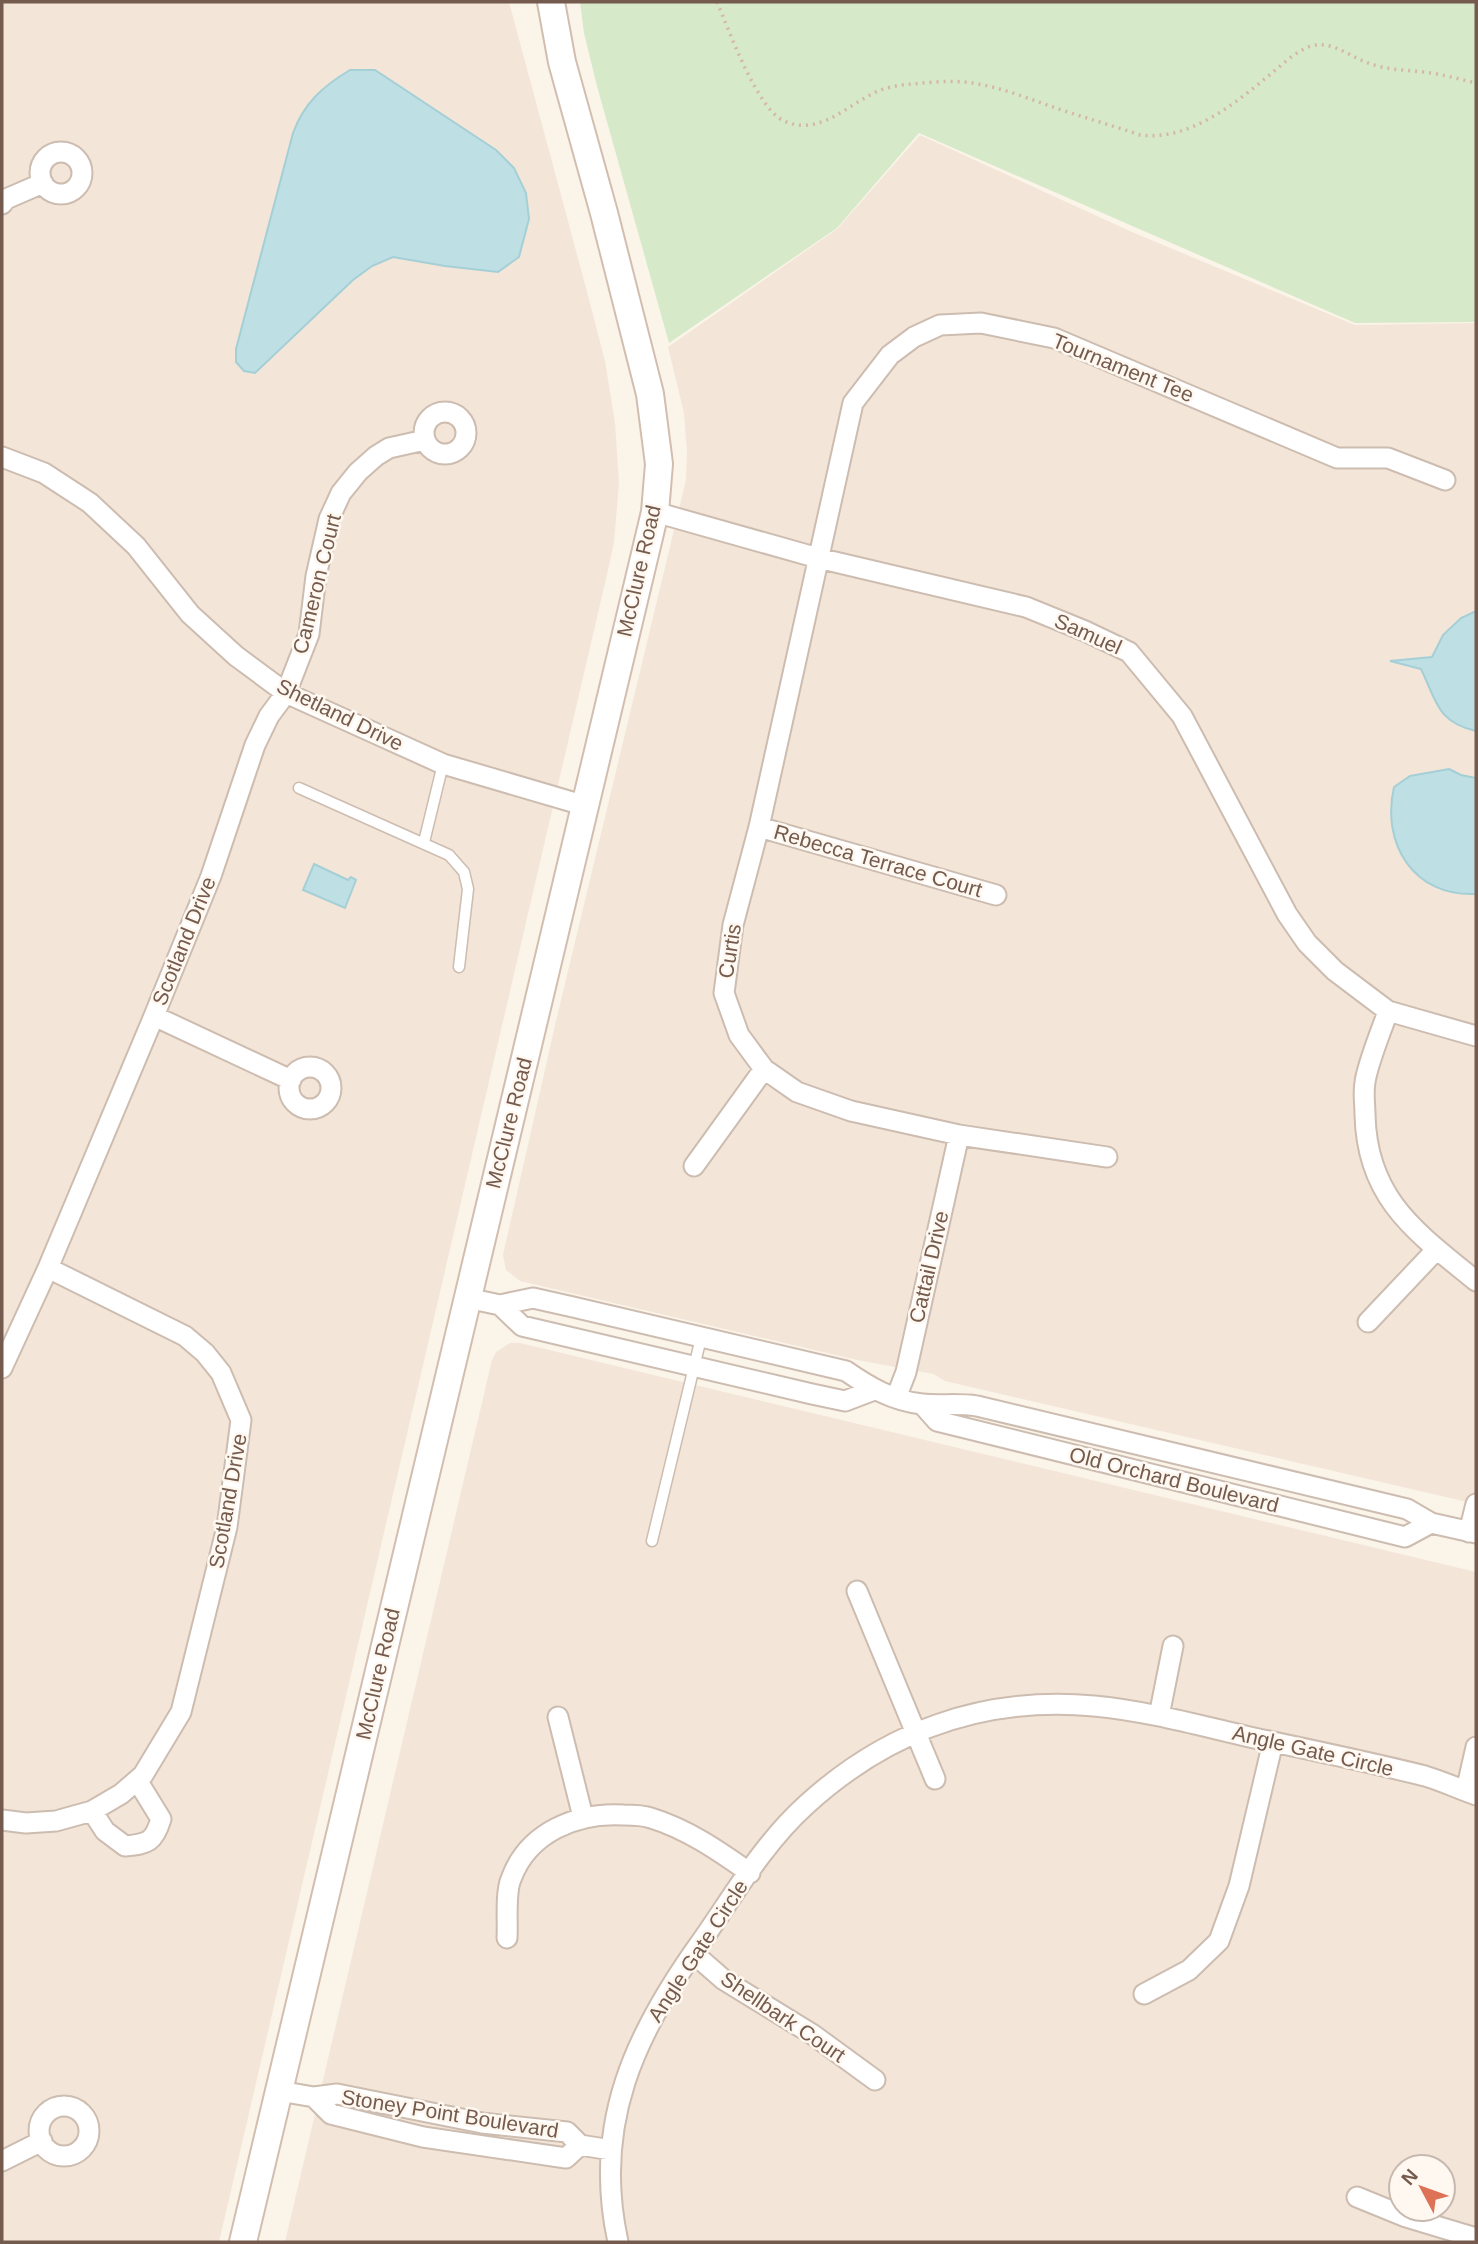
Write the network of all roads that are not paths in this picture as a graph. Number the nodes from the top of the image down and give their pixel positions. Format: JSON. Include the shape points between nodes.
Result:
{"nodes":[{"id":1,"x":551,"y":2,"type":"edge"},
{"id":2,"x":43,"y":183,"type":"dead end"},
{"id":3,"x":2,"y":204,"type":"edge"},
{"id":4,"x":425,"y":440,"type":"dead end"},
{"id":5,"x":2,"y":457,"type":"edge"},
{"id":6,"x":1445,"y":480,"type":"dead end"},
{"id":7,"x":655,"y":512,"type":"junction"},
{"id":8,"x":818,"y":558,"type":"junction"},
{"id":9,"x":286,"y":693,"type":"junction"},
{"id":10,"x":443,"y":764,"type":"junction"},
{"id":11,"x":299,"y":788,"type":"dead end"},
{"id":12,"x":586,"y":806,"type":"junction"},
{"id":13,"x":759,"y":827,"type":"junction"},
{"id":14,"x":424,"y":842,"type":"junction"},
{"id":15,"x":996,"y":895,"type":"dead end"},
{"id":16,"x":459,"y":967,"type":"dead end"},
{"id":17,"x":1388,"y":1011,"type":"junction"},
{"id":18,"x":154,"y":1016,"type":"junction"},
{"id":19,"x":1476,"y":1036,"type":"edge"},
{"id":20,"x":764,"y":1069,"type":"junction"},
{"id":21,"x":291,"y":1080,"type":"dead end"},
{"id":22,"x":958,"y":1135,"type":"junction"},
{"id":23,"x":1107,"y":1157,"type":"dead end"},
{"id":24,"x":694,"y":1166,"type":"dead end"},
{"id":25,"x":1437,"y":1249,"type":"junction"},
{"id":26,"x":48,"y":1268,"type":"junction"},
{"id":27,"x":1476,"y":1281,"type":"edge"},
{"id":28,"x":467,"y":1298,"type":"junction"},
{"id":29,"x":500,"y":1305,"type":"junction"},
{"id":30,"x":1368,"y":1322,"type":"dead end"},
{"id":31,"x":701,"y":1338,"type":"junction"},
{"id":32,"x":694,"y":1367,"type":"junction"},
{"id":33,"x":2,"y":1368,"type":"edge"},
{"id":34,"x":874,"y":1390,"type":"junction"},
{"id":35,"x":896,"y":1398,"type":"junction"},
{"id":36,"x":922,"y":1404,"type":"junction"},
{"id":37,"x":1476,"y":1504,"type":"edge"},
{"id":38,"x":1432,"y":1523,"type":"junction"},
{"id":39,"x":1472,"y":1533,"type":"edge"},
{"id":40,"x":652,"y":1541,"type":"dead end"},
{"id":41,"x":857,"y":1591,"type":"dead end"},
{"id":42,"x":1173,"y":1646,"type":"dead end"},
{"id":43,"x":1159,"y":1716,"type":"junction"},
{"id":44,"x":558,"y":1717,"type":"dead end"},
{"id":45,"x":915,"y":1733,"type":"junction"},
{"id":46,"x":1273,"y":1742,"type":"junction"},
{"id":47,"x":1476,"y":1747,"type":"edge"},
{"id":48,"x":935,"y":1779,"type":"dead end"},
{"id":49,"x":137,"y":1780,"type":"junction"},
{"id":50,"x":1471,"y":1793,"type":"edge"},
{"id":51,"x":92,"y":1811,"type":"junction"},
{"id":52,"x":583,"y":1817,"type":"junction"},
{"id":53,"x":2,"y":1820,"type":"edge"},
{"id":54,"x":750,"y":1872,"type":"junction"},
{"id":55,"x":507,"y":1938,"type":"dead end"},
{"id":56,"x":693,"y":1953,"type":"junction"},
{"id":57,"x":1144,"y":1994,"type":"dead end"},
{"id":58,"x":875,"y":2080,"type":"dead end"},
{"id":59,"x":279,"y":2091,"type":"junction"},
{"id":60,"x":42,"y":2141,"type":"dead end"},
{"id":61,"x":611,"y":2150,"type":"junction"},
{"id":62,"x":2,"y":2161,"type":"edge"},
{"id":63,"x":1357,"y":2197,"type":"dead end"},
{"id":64,"x":1476,"y":2238,"type":"edge"},
{"id":65,"x":243,"y":2242,"type":"edge"},
{"id":66,"x":618,"y":2242,"type":"edge"}],
"edges":[{"from":1,"to":7,"type":"street","name":"McClure Road","via":[[562,62],[650,394],[659,464]]},
{"from":2,"to":3,"type":"street"},
{"from":4,"to":9,"type":"street","name":"Cameron Court","via":[[389,448],[376,456],[341,493],[329,519],[316,576],[309,634]]},
{"from":5,"to":9,"type":"street","name":"Shetland Drive","via":[[44,473],[90,503],[136,546],[190,614]]},
{"from":6,"to":8,"type":"street","name":"Tournament Tee","via":[[1388,458],[1337,458],[1054,338],[981,323],[940,325],[890,355],[853,403]]},
{"from":7,"to":8,"type":"street","name":"Samuel"},
{"from":7,"to":12,"type":"street","name":"McClure Road"},
{"from":8,"to":13,"type":"street","name":"Curtis"},
{"from":8,"to":17,"type":"street","name":"Samuel","via":[[1026,607],[1129,652],[1182,716],[1280,902],[1307,943]]},
{"from":9,"to":10,"type":"street","name":"Shetland Drive"},
{"from":9,"to":18,"type":"street","name":"Scotland Drive","via":[[255,745],[211,876]]},
{"from":10,"to":12,"type":"street","name":"Shetland Drive"},
{"from":10,"to":14,"type":"lane"},
{"from":11,"to":14,"type":"lane"},
{"from":12,"to":28,"type":"street","name":"McClure Road"},
{"from":13,"to":15,"type":"street","name":"Rebecca Terrace Court"},
{"from":13,"to":20,"type":"street","name":"Curtis","via":[[733,925],[724,993],[739,1035]]},
{"from":14,"to":16,"type":"lane","via":[[449,855],[464,873],[467,889]]},
{"from":17,"to":19,"type":"street","name":"Samuel"},
{"from":17,"to":25,"type":"street","via":[[1365,1082],[1366,1136],[1377,1178],[1395,1209]]},
{"from":18,"to":21,"type":"street"},
{"from":18,"to":26,"type":"street","name":"Scotland Drive"},
{"from":20,"to":22,"type":"street","name":"Curtis","via":[[797,1092],[851,1111]]},
{"from":20,"to":24,"type":"street"},
{"from":22,"to":23,"type":"street","name":"Curtis"},
{"from":22,"to":35,"type":"street","name":"Cattail Drive","via":[[906,1372]]},
{"from":25,"to":27,"type":"street"},
{"from":25,"to":30,"type":"street"},
{"from":26,"to":33,"type":"street","name":"Scotland Drive"},
{"from":26,"to":49,"type":"street","name":"Scotland Drive","via":[[185,1336],[221,1373],[241,1420],[227,1527],[181,1712]]},
{"from":28,"to":29,"type":"street","name":"Old Orchard Boulevard"},
{"from":28,"to":59,"type":"street","name":"McClure Road"},
{"from":29,"to":31,"type":"street","name":"Old Orchard Boulevard","via":[[533,1298]]},
{"from":29,"to":32,"type":"street","name":"Old Orchard Boulevard","via":[[522,1326]]},
{"from":31,"to":32,"type":"lane"},
{"from":31,"to":34,"type":"street","name":"Old Orchard Boulevard","via":[[846,1371]]},
{"from":32,"to":34,"type":"street","name":"Old Orchard Boulevard","via":[[845,1401]]},
{"from":32,"to":40,"type":"lane"},
{"from":34,"to":35,"type":"street","name":"Old Orchard Boulevard"},
{"from":35,"to":36,"type":"street","name":"Old Orchard Boulevard"},
{"from":36,"to":38,"type":"street","name":"Old Orchard Boulevard","via":[[977,1406],[1407,1509]]},
{"from":36,"to":38,"type":"street","name":"Old Orchard Boulevard","via":[[937,1421],[1405,1537]]},
{"from":37,"to":39,"type":"street"},
{"from":38,"to":39,"type":"street","name":"Old Orchard Boulevard"},
{"from":41,"to":45,"type":"street"},
{"from":42,"to":43,"type":"street"},
{"from":43,"to":45,"type":"street","name":"Angle Gate Circle","via":[[1094,1706],[1020,1706],[968,1714]]},
{"from":43,"to":46,"type":"street","name":"Angle Gate Circle"},
{"from":44,"to":52,"type":"street"},
{"from":45,"to":48,"type":"street"},
{"from":45,"to":54,"type":"street","name":"Angle Gate Circle","via":[[868,1758],[806,1805],[777,1834]]},
{"from":46,"to":50,"type":"street","name":"Angle Gate Circle","via":[[1427,1777]]},
{"from":46,"to":57,"type":"street","via":[[1239,1886],[1219,1941],[1189,1970]]},
{"from":47,"to":50,"type":"street","name":"Angle Gate Circle"},
{"from":49,"to":51,"type":"street","name":"Scotland Drive"},
{"from":49,"to":51,"type":"street","via":[[161,1819],[156,1835],[145,1844],[125,1846],[105,1831]]},
{"from":51,"to":53,"type":"street","name":"Scotland Drive","via":[[56,1821]]},
{"from":52,"to":54,"type":"street","via":[[648,1816],[716,1849]]},
{"from":52,"to":55,"type":"street","via":[[547,1832],[525,1851],[510,1881]]},
{"from":54,"to":56,"type":"street","name":"Angle Gate Circle"},
{"from":56,"to":58,"type":"street","name":"Shellbark Court","via":[[724,1980],[812,2034]]},
{"from":56,"to":61,"type":"street","name":"Angle Gate Circle","via":[[652,2017],[630,2063]]},
{"from":59,"to":61,"type":"street","name":"Stoney Point Boulevard","via":[[314,2097],[337,2094],[482,2123],[567,2132],[580,2145]]},
{"from":59,"to":65,"type":"street","name":"McClure Road"},
{"from":60,"to":62,"type":"street"},
{"from":61,"to":66,"type":"street","name":"Angle Gate Circle","via":[[612,2216]]},
{"from":63,"to":64,"type":"street"}]}
